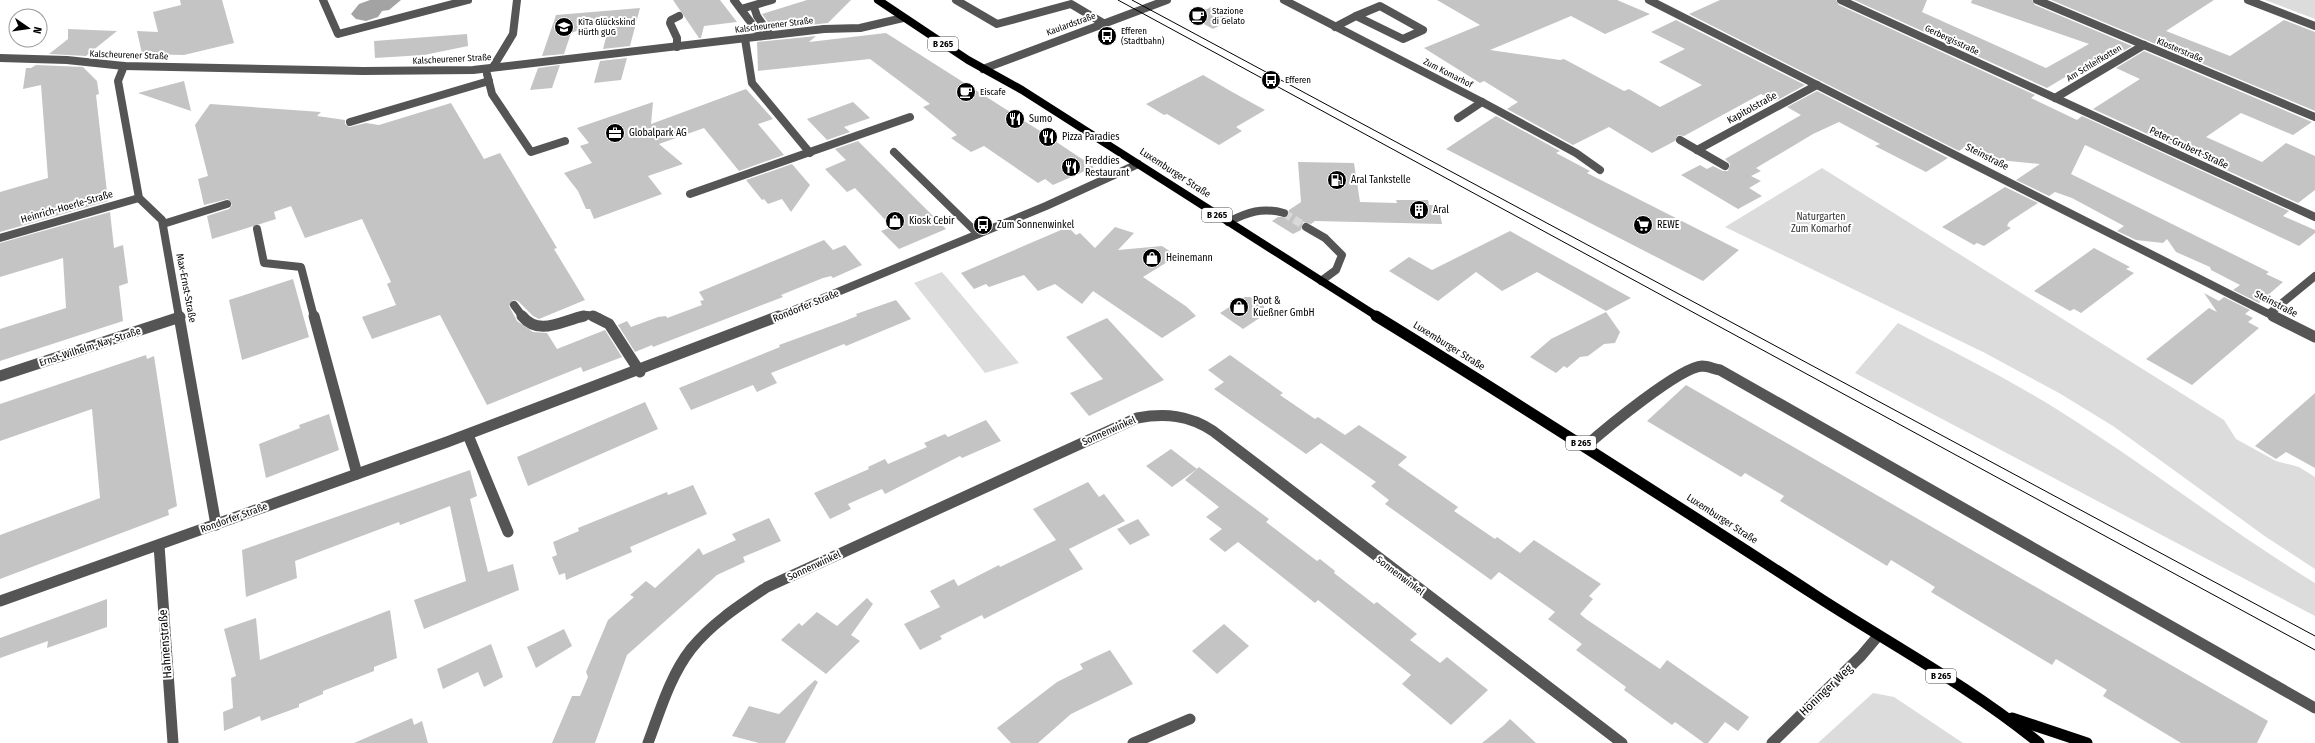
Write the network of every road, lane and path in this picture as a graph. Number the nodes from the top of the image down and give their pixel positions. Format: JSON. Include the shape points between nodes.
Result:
{"nodes":[{"id":1,"x":322,"y":0,"type":"edge"},
{"id":2,"x":468,"y":0,"type":"edge"},
{"id":3,"x":517,"y":0,"type":"edge"},
{"id":4,"x":734,"y":0,"type":"edge"},
{"id":5,"x":772,"y":0,"type":"edge"},
{"id":6,"x":878,"y":0,"type":"edge"},
{"id":7,"x":956,"y":0,"type":"edge"},
{"id":8,"x":1284,"y":0,"type":"edge"},
{"id":9,"x":1649,"y":0,"type":"edge"},
{"id":10,"x":1666,"y":0,"type":"edge"},
{"id":11,"x":1841,"y":0,"type":"edge"},
{"id":12,"x":2037,"y":0,"type":"edge"},
{"id":13,"x":2248,"y":0,"type":"edge"},
{"id":14,"x":1163,"y":1,"type":"edge"},
{"id":15,"x":1657,"y":4,"type":"junction"},
{"id":16,"x":740,"y":9,"type":"junction"},
{"id":17,"x":755,"y":10,"type":"dead end"},
{"id":18,"x":679,"y":16,"type":"dead end"},
{"id":19,"x":1356,"y":16,"type":"junction"},
{"id":20,"x":903,"y":18,"type":"junction"},
{"id":21,"x":1103,"y":23,"type":"junction"},
{"id":22,"x":2315,"y":26,"type":"edge"},
{"id":23,"x":1335,"y":27,"type":"junction"},
{"id":24,"x":770,"y":35,"type":"junction"},
{"id":25,"x":760,"y":36,"type":"junction"},
{"id":26,"x":745,"y":39,"type":"junction"},
{"id":27,"x":2144,"y":45,"type":"junction"},
{"id":28,"x":677,"y":47,"type":"junction"},
{"id":29,"x":0,"y":58,"type":"edge"},
{"id":30,"x":124,"y":66,"type":"junction"},
{"id":31,"x":489,"y":68,"type":"junction"},
{"id":32,"x":983,"y":69,"type":"junction"},
{"id":33,"x":489,"y":80,"type":"junction"},
{"id":34,"x":1817,"y":85,"type":"junction"},
{"id":35,"x":2055,"y":98,"type":"junction"},
{"id":36,"x":1482,"y":102,"type":"junction"},
{"id":37,"x":910,"y":117,"type":"dead end"},
{"id":38,"x":2315,"y":117,"type":"edge"},
{"id":39,"x":1458,"y":118,"type":"dead end"},
{"id":40,"x":350,"y":122,"type":"dead end"},
{"id":41,"x":1680,"y":140,"type":"dead end"},
{"id":42,"x":565,"y":141,"type":"dead end"},
{"id":43,"x":1697,"y":150,"type":"junction"},
{"id":44,"x":894,"y":152,"type":"dead end"},
{"id":45,"x":810,"y":153,"type":"junction"},
{"id":46,"x":1138,"y":164,"type":"junction"},
{"id":47,"x":1725,"y":166,"type":"dead end"},
{"id":48,"x":1600,"y":170,"type":"dead end"},
{"id":49,"x":690,"y":194,"type":"dead end"},
{"id":50,"x":139,"y":198,"type":"junction"},
{"id":51,"x":227,"y":204,"type":"dead end"},
{"id":52,"x":1284,"y":213,"type":"tunnel mouth"},
{"id":53,"x":2315,"y":217,"type":"edge"},
{"id":54,"x":1228,"y":222,"type":"junction"},
{"id":55,"x":162,"y":224,"type":"junction"},
{"id":56,"x":1306,"y":227,"type":"tunnel mouth"},
{"id":57,"x":257,"y":229,"type":"dead end"},
{"id":58,"x":978,"y":234,"type":"junction"},
{"id":59,"x":0,"y":238,"type":"edge"},
{"id":60,"x":2315,"y":276,"type":"edge"},
{"id":61,"x":1321,"y":281,"type":"junction"},
{"id":62,"x":514,"y":305,"type":"dead end"},
{"id":63,"x":2270,"y":313,"type":"junction"},
{"id":64,"x":180,"y":317,"type":"junction"},
{"id":65,"x":2315,"y":337,"type":"edge"},
{"id":66,"x":640,"y":372,"type":"junction"},
{"id":67,"x":0,"y":376,"type":"edge"},
{"id":68,"x":468,"y":434,"type":"junction"},
{"id":69,"x":1586,"y":446,"type":"junction"},
{"id":70,"x":357,"y":474,"type":"junction"},
{"id":71,"x":216,"y":525,"type":"junction"},
{"id":72,"x":508,"y":532,"type":"dead end"},
{"id":73,"x":159,"y":545,"type":"junction"},
{"id":74,"x":0,"y":601,"type":"edge"},
{"id":75,"x":1878,"y":636,"type":"junction"},
{"id":76,"x":2315,"y":708,"type":"edge"},
{"id":77,"x":2004,"y":715,"type":"junction"},
{"id":78,"x":1190,"y":719,"type":"dead end"},
{"id":79,"x":173,"y":743,"type":"edge"},
{"id":80,"x":648,"y":743,"type":"edge"},
{"id":81,"x":1133,"y":743,"type":"edge"},
{"id":82,"x":1622,"y":743,"type":"edge"},
{"id":83,"x":1772,"y":743,"type":"edge"},
{"id":84,"x":2039,"y":743,"type":"edge"},
{"id":85,"x":2087,"y":743,"type":"edge"}],
"edges":[{"from":1,"to":2,"type":"street","via":[[338,34]]},
{"from":3,"to":31,"type":"street","via":[[513,34]]},
{"from":4,"to":16,"type":"street"},
{"from":5,"to":16,"type":"street"},
{"from":6,"to":20,"type":"main road","name":"Luxemburger Straße","number":"B 265"},
{"from":7,"to":21,"type":"street","via":[[997,24],[1071,4]]},
{"from":8,"to":23,"type":"street","name":"Zum Komarhof"},
{"from":9,"to":15,"type":"street","name":"Steinstraße"},
{"from":10,"to":15,"type":"street"},
{"from":11,"to":35,"type":"street","name":"Gerbergisstraße"},
{"from":12,"to":27,"type":"street","name":"Klosterstraße"},
{"from":13,"to":22,"type":"street"},
{"from":14,"to":21,"type":"street","name":"Kaulardstraße"},
{"from":15,"to":34,"type":"street","name":"Steinstraße"},
{"from":16,"to":25,"type":"street"},
{"from":17,"to":24,"type":"street","via":[[756,15],[769,29]]},
{"from":18,"to":28,"type":"street","via":[[670,23],[677,38]]},
{"from":19,"to":19,"type":"street","via":[[1403,39],[1423,30],[1380,6]]},
{"from":19,"to":23,"type":"street"},
{"from":20,"to":24,"type":"street","name":"Kalscheurener Straße","via":[[860,28]]},
{"from":20,"to":32,"type":"main road","name":"Luxemburger Straße","number":"B 265"},
{"from":21,"to":32,"type":"street","name":"Kaulardstraße"},
{"from":23,"to":36,"type":"street","name":"Zum Komarhof"},
{"from":24,"to":25,"type":"street","name":"Kalscheurener Straße"},
{"from":25,"to":26,"type":"street","name":"Kalscheurener Straße"},
{"from":26,"to":28,"type":"street","name":"Kalscheurener Straße"},
{"from":26,"to":45,"type":"street","via":[[752,83]]},
{"from":27,"to":35,"type":"street","name":"Am Schleifkotten"},
{"from":27,"to":38,"type":"street","name":"Klosterstraße"},
{"from":28,"to":31,"type":"street","name":"Kalscheurener Straße"},
{"from":29,"to":30,"type":"street","name":"Kalscheurener Straße","via":[[67,60]]},
{"from":30,"to":31,"type":"street","name":"Kalscheurener Straße","via":[[363,71]]},
{"from":30,"to":50,"type":"street","via":[[118,81]]},
{"from":31,"to":33,"type":"street"},
{"from":32,"to":46,"type":"main road","name":"Luxemburger Straße","number":"B 265","via":[[1022,90]]},
{"from":33,"to":40,"type":"street"},
{"from":33,"to":42,"type":"street","via":[[492,94],[531,152]]},
{"from":34,"to":43,"type":"street","name":"Kapitolstraße"},
{"from":34,"to":63,"type":"street","name":"Steinstraße"},
{"from":35,"to":53,"type":"street","name":"Peter-Grubert-Straße"},
{"from":36,"to":39,"type":"street"},
{"from":36,"to":48,"type":"street","name":"Zum Komarhof","via":[[1576,153]]},
{"from":37,"to":45,"type":"street"},
{"from":41,"to":43,"type":"street"},
{"from":43,"to":47,"type":"street"},
{"from":44,"to":58,"type":"street"},
{"from":45,"to":49,"type":"street"},
{"from":46,"to":54,"type":"main road","name":"Luxemburger Straße","number":"B 265"},
{"from":46,"to":58,"type":"street","name":"Rondorfer Straße","via":[[1098,184]]},
{"from":50,"to":55,"type":"street","name":"Max-Ernst-Straße","via":[[162,220]]},
{"from":50,"to":59,"type":"street","name":"Heinrich-Hoerle-Straße"},
{"from":51,"to":55,"type":"street"},
{"from":52,"to":54,"type":"street","via":[[1270,208],[1258,208]]},
{"from":54,"to":61,"type":"main road","name":"Luxemburger Straße","number":"B 265"},
{"from":55,"to":64,"type":"street","name":"Max-Ernst-Straße"},
{"from":56,"to":61,"type":"street","via":[[1325,238],[1342,255],[1336,270]]},
{"from":57,"to":70,"type":"street","via":[[264,263],[301,267]]},
{"from":58,"to":66,"type":"street","name":"Rondorfer Straße"},
{"from":60,"to":63,"type":"street"},
{"from":61,"to":69,"type":"main road","name":"Luxemburger Straße","number":"B 265"},
{"from":62,"to":66,"type":"street","via":[[530,323],[539,326],[550,327],[577,316],[594,316],[606,321]]},
{"from":63,"to":65,"type":"street","name":"Steinstraße"},
{"from":64,"to":67,"type":"street","name":"Ernst-Wilhelm-Nay-Straße"},
{"from":64,"to":71,"type":"street","name":"Max-Ernst-Straße"},
{"from":66,"to":68,"type":"street","name":"Rondorfer Straße"},
{"from":68,"to":70,"type":"street","name":"Rondorfer Straße"},
{"from":68,"to":72,"type":"street"},
{"from":69,"to":75,"type":"main road","name":"Luxemburger Straße","number":"B 265"},
{"from":69,"to":76,"type":"street","via":[[1618,416],[1682,375],[1701,366],[1720,370]]},
{"from":70,"to":71,"type":"street","name":"Rondorfer Straße"},
{"from":71,"to":73,"type":"street","name":"Rondorfer Straße"},
{"from":73,"to":74,"type":"street","name":"Rondorfer Straße"},
{"from":73,"to":79,"type":"street","name":"Hahnenstraße"},
{"from":75,"to":77,"type":"main road","name":"Luxemburger Straße","number":"B 265"},
{"from":75,"to":83,"type":"street","name":"Höninger Weg"},
{"from":77,"to":84,"type":"main road","name":"Luxemburger Straße","number":"B 265"},
{"from":77,"to":85,"type":"main road","name":"Luxemburger Straße","number":"B 265"},
{"from":78,"to":81,"type":"street"},
{"from":80,"to":82,"type":"street","name":"Sonnenwinkel","via":[[667,691],[691,649],[727,613],[767,587],[1137,418],[1158,414],[1198,421],[1213,431]]}]}
